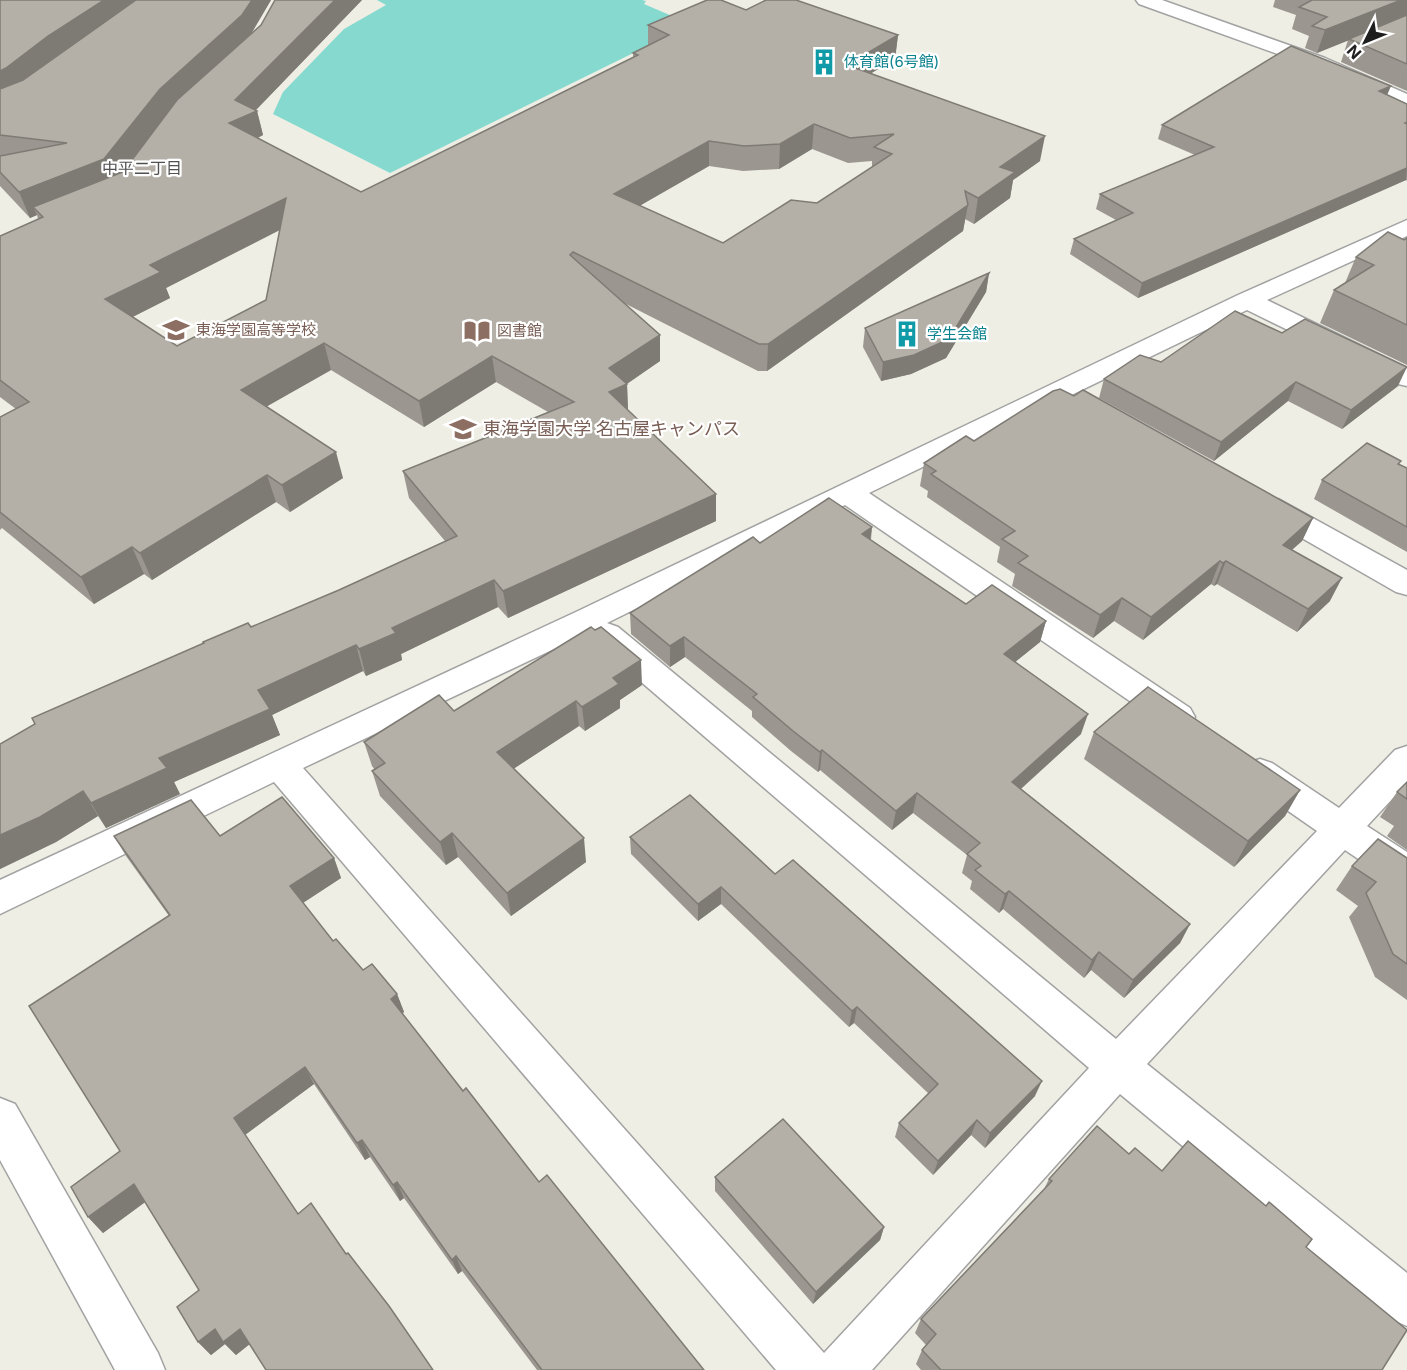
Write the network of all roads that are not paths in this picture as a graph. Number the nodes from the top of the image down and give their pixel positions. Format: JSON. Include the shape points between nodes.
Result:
{"nodes":[{"id":1,"x":1145,"y":0,"type":"edge"},
{"id":2,"x":1338,"y":53,"type":"edge"},
{"id":3,"x":1318,"y":62,"type":"junction"},
{"id":4,"x":1407,"y":101,"type":"edge"},
{"id":5,"x":1407,"y":227,"type":"edge"},
{"id":6,"x":1247,"y":300,"type":"junction"},
{"id":7,"x":1407,"y":378,"type":"edge"},
{"id":8,"x":1061,"y":390,"type":"junction"},
{"id":9,"x":1092,"y":407,"type":"edge"},
{"id":10,"x":847,"y":492,"type":"junction"},
{"id":11,"x":1244,"y":493,"type":"edge"},
{"id":12,"x":1407,"y":584,"type":"edge"},
{"id":13,"x":589,"y":620,"type":"junction"},
{"id":14,"x":1207,"y":737,"type":"edge"},
{"id":15,"x":1236,"y":757,"type":"edge"},
{"id":16,"x":1407,"y":760,"type":"edge"},
{"id":17,"x":279,"y":764,"type":"junction"},
{"id":18,"x":1343,"y":830,"type":"junction"},
{"id":19,"x":1407,"y":872,"type":"edge"},
{"id":20,"x":0,"y":898,"type":"edge"},
{"id":21,"x":1118,"y":1066,"type":"junction"},
{"id":22,"x":0,"y":1118,"type":"edge"},
{"id":23,"x":1407,"y":1303,"type":"edge"},
{"id":24,"x":141,"y":1370,"type":"edge"},
{"id":25,"x":807,"y":1370,"type":"edge"},
{"id":26,"x":840,"y":1370,"type":"edge"}],
"edges":[{"from":1,"to":3,"type":"street"},
{"from":2,"to":3,"type":"street"},
{"from":3,"to":4,"type":"street"},
{"from":5,"to":6,"type":"street"},
{"from":6,"to":7,"type":"street"},
{"from":6,"to":8,"type":"street"},
{"from":8,"to":9,"type":"street"},
{"from":8,"to":10,"type":"street"},
{"from":10,"to":13,"type":"street"},
{"from":10,"to":14,"type":"street"},
{"from":11,"to":12,"type":"street"},
{"from":13,"to":17,"type":"street"},
{"from":13,"to":21,"type":"street"},
{"from":15,"to":18,"type":"street"},
{"from":16,"to":18,"type":"street"},
{"from":17,"to":20,"type":"street"},
{"from":17,"to":25,"type":"street"},
{"from":18,"to":19,"type":"street"},
{"from":18,"to":21,"type":"street"},
{"from":21,"to":23,"type":"street"},
{"from":21,"to":26,"type":"street"},
{"from":22,"to":24,"type":"street"}]}
